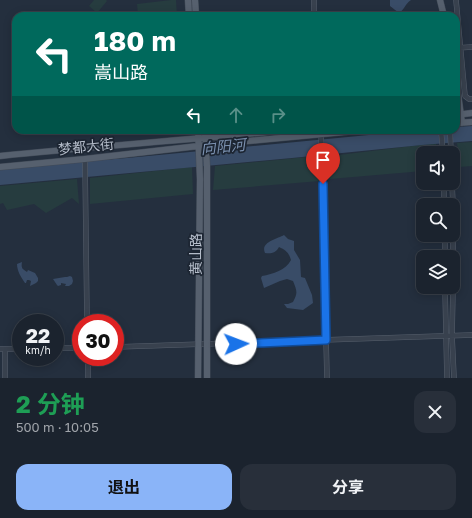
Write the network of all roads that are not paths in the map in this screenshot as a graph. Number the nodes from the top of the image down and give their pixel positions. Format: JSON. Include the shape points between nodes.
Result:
{"nodes":[{"id":1,"x":188,"y":0,"type":"edge"},
{"id":2,"x":195,"y":0,"type":"edge"},
{"id":3,"x":314,"y":0,"type":"edge"},
{"id":4,"x":440,"y":0,"type":"edge"},
{"id":5,"x":456,"y":0,"type":"edge"},
{"id":6,"x":189,"y":12,"type":"edge"},
{"id":7,"x":196,"y":12,"type":"edge"},
{"id":8,"x":314,"y":12,"type":"edge"},
{"id":9,"x":443,"y":12,"type":"edge"},
{"id":10,"x":456,"y":12,"type":"edge"},
{"id":11,"x":472,"y":47,"type":"edge"},
{"id":12,"x":460,"y":48,"type":"edge"},
{"id":13,"x":460,"y":62,"type":"edge"},
{"id":14,"x":472,"y":99,"type":"edge"},
{"id":15,"x":472,"y":113,"type":"edge"},
{"id":16,"x":460,"y":115,"type":"edge"},
{"id":17,"x":472,"y":122,"type":"edge"},
{"id":18,"x":460,"y":123,"type":"edge"},
{"id":19,"x":198,"y":134,"type":"edge"},
{"id":20,"x":206,"y":134,"type":"edge"},
{"id":21,"x":246,"y":134,"type":"edge"},
{"id":22,"x":303,"y":134,"type":"edge"},
{"id":23,"x":321,"y":134,"type":"edge"},
{"id":24,"x":441,"y":134,"type":"edge"},
{"id":25,"x":450,"y":134,"type":"edge"},
{"id":26,"x":206,"y":138,"type":"junction"},
{"id":27,"x":199,"y":139,"type":"junction"},
{"id":28,"x":206,"y":145,"type":"junction"},
{"id":29,"x":199,"y":146,"type":"junction"},
{"id":30,"x":442,"y":146,"type":"edge"},
{"id":31,"x":451,"y":146,"type":"edge"},
{"id":32,"x":0,"y":156,"type":"edge"},
{"id":33,"x":85,"y":159,"type":"junction"},
{"id":34,"x":0,"y":167,"type":"edge"},
{"id":35,"x":445,"y":294,"type":"edge"},
{"id":36,"x":453,"y":294,"type":"edge"},
{"id":37,"x":87,"y":314,"type":"edge"},
{"id":38,"x":472,"y":335,"type":"edge"},
{"id":39,"x":446,"y":336,"type":"junction"},
{"id":40,"x":452,"y":336,"type":"junction"},
{"id":41,"x":326,"y":340,"type":"junction"},
{"id":42,"x":198,"y":345,"type":"junction"},
{"id":43,"x":206,"y":345,"type":"junction"},
{"id":44,"x":124,"y":347,"type":"edge"},
{"id":45,"x":2,"y":349,"type":"edge"},
{"id":46,"x":88,"y":366,"type":"edge"},
{"id":47,"x":5,"y":378,"type":"edge"},
{"id":48,"x":88,"y":378,"type":"edge"},
{"id":49,"x":198,"y":378,"type":"edge"},
{"id":50,"x":207,"y":378,"type":"edge"},
{"id":51,"x":326,"y":378,"type":"edge"},
{"id":52,"x":447,"y":378,"type":"edge"},
{"id":53,"x":454,"y":378,"type":"edge"}],
"edges":[{"from":1,"to":6,"type":"main road"},
{"from":2,"to":7,"type":"main road"},
{"from":3,"to":8,"type":"street"},
{"from":4,"to":9,"type":"main road"},
{"from":5,"to":10,"type":"street"},
{"from":11,"to":12,"type":"street"},
{"from":13,"to":14,"type":"street","via":[[465,96]]},
{"from":15,"to":16,"type":"main road"},
{"from":17,"to":18,"type":"main road"},
{"from":19,"to":27,"type":"main road","name":"黄山路"},
{"from":20,"to":26,"type":"main road","name":"黄山路"},
{"from":21,"to":26,"type":"main road","name":"梦都大街"},
{"from":22,"to":28,"type":"main road","name":"梦都大街"},
{"from":23,"to":41,"type":"street"},
{"from":24,"to":30,"type":"street"},
{"from":25,"to":31,"type":"street"},
{"from":26,"to":27,"type":"main road","name":"梦都大街"},
{"from":26,"to":28,"type":"main road","name":"黄山路"},
{"from":27,"to":29,"type":"main road","name":"黄山路"},
{"from":27,"to":32,"type":"main road","name":"梦都大街"},
{"from":28,"to":29,"type":"main road","name":"梦都大街"},
{"from":28,"to":43,"type":"main road","name":"黄山路"},
{"from":29,"to":33,"type":"main road","name":"梦都大街"},
{"from":29,"to":42,"type":"main road","name":"黄山路"},
{"from":33,"to":34,"type":"main road","name":"梦都大街"},
{"from":33,"to":37,"type":"street"},
{"from":35,"to":39,"type":"street"},
{"from":36,"to":40,"type":"street"},
{"from":38,"to":40,"type":"street"},
{"from":39,"to":40,"type":"street"},
{"from":39,"to":41,"type":"street"},
{"from":39,"to":52,"type":"street"},
{"from":40,"to":53,"type":"street"},
{"from":41,"to":43,"type":"street"},
{"from":41,"to":51,"type":"street"},
{"from":42,"to":43,"type":"street"},
{"from":42,"to":44,"type":"street"},
{"from":42,"to":49,"type":"main road","name":"黄山路"},
{"from":43,"to":50,"type":"main road","name":"黄山路"},
{"from":45,"to":47,"type":"street"},
{"from":46,"to":48,"type":"street"}]}
